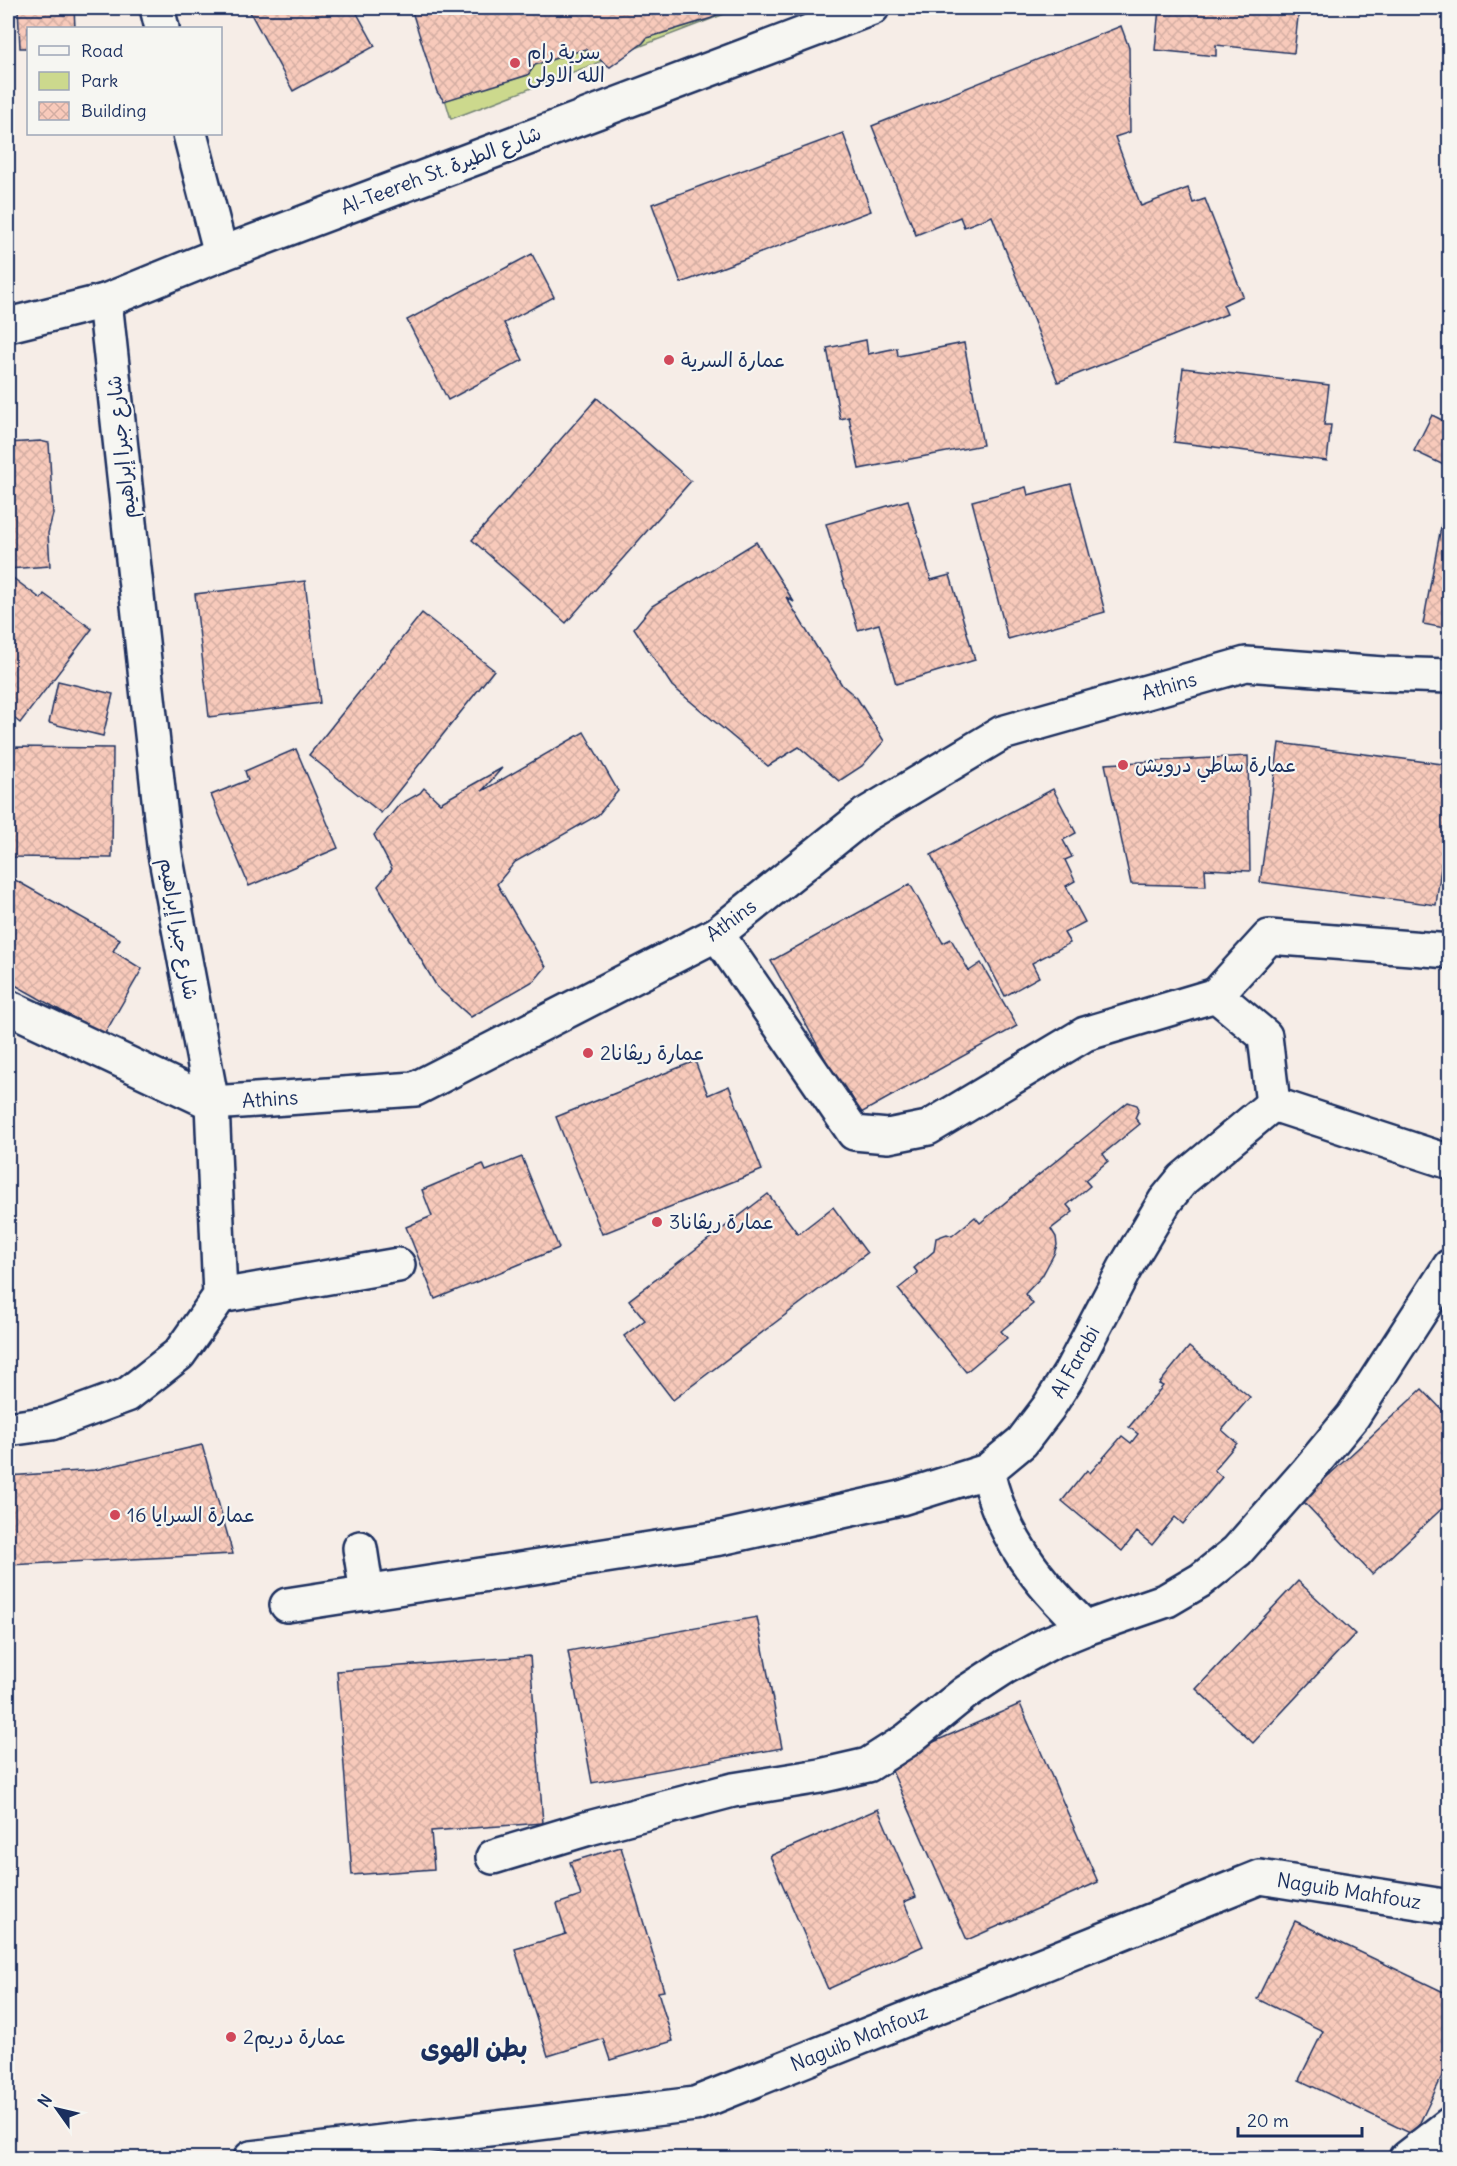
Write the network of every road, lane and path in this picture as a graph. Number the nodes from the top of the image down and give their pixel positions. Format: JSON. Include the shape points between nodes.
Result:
{"nodes":[{"id":1,"x":157,"y":8,"type":"edge"},
{"id":2,"x":872,"y":8,"type":"edge"},
{"id":3,"x":162,"y":27,"type":"edge"},
{"id":4,"x":190,"y":135,"type":"edge"},
{"id":5,"x":221,"y":254,"type":"junction"},
{"id":6,"x":105,"y":301,"type":"junction"},
{"id":7,"x":8,"y":325,"type":"edge"},
{"id":8,"x":1449,"y":676,"type":"edge"},
{"id":9,"x":717,"y":934,"type":"junction"},
{"id":10,"x":1449,"y":951,"type":"edge"},
{"id":11,"x":1216,"y":995,"type":"junction"},
{"id":12,"x":8,"y":1007,"type":"edge"},
{"id":13,"x":212,"y":1103,"type":"junction"},
{"id":14,"x":1273,"y":1104,"type":"junction"},
{"id":15,"x":1449,"y":1162,"type":"edge"},
{"id":16,"x":398,"y":1265,"type":"dead end"},
{"id":17,"x":1449,"y":1266,"type":"edge"},
{"id":18,"x":220,"y":1296,"type":"junction"},
{"id":19,"x":8,"y":1430,"type":"edge"},
{"id":20,"x":987,"y":1471,"type":"junction"},
{"id":21,"x":360,"y":1548,"type":"dead end"},
{"id":22,"x":367,"y":1593,"type":"junction"},
{"id":23,"x":286,"y":1605,"type":"dead end"},
{"id":24,"x":1086,"y":1628,"type":"junction"},
{"id":25,"x":493,"y":1857,"type":"dead end"},
{"id":26,"x":1449,"y":1907,"type":"edge"},
{"id":27,"x":1449,"y":2124,"type":"edge"},
{"id":28,"x":251,"y":2158,"type":"edge"},
{"id":29,"x":1407,"y":2158,"type":"edge"}],
"edges":[{"from":1,"to":3,"type":"street"},
{"from":2,"to":5,"type":"street","name":"Al-Teereh St. شارع الطيرة"},
{"from":4,"to":5,"type":"street"},
{"from":5,"to":6,"type":"street","name":"Al-Teereh St. شارع الطيرة"},
{"from":6,"to":7,"type":"street","name":"Al-Teereh St. شارع الطيرة"},
{"from":6,"to":13,"type":"street","name":"شارع جبرا إبراهيم","via":[[165,854]]},
{"from":8,"to":9,"type":"street","name":"Athins","via":[[1246,664],[1002,733],[865,815]]},
{"from":9,"to":11,"type":"street","via":[[854,1133],[888,1137],[928,1128],[1084,1034]]},
{"from":9,"to":13,"type":"street","name":"Athins","via":[[415,1089]]},
{"from":10,"to":11,"type":"street","via":[[1269,937]]},
{"from":11,"to":14,"type":"street","via":[[1265,1036]]},
{"from":12,"to":13,"type":"street","name":"Athins"},
{"from":13,"to":18,"type":"street","name":"شارع جبرا إبراهيم"},
{"from":14,"to":15,"type":"street"},
{"from":14,"to":20,"type":"street","name":"Al Farabi","via":[[1183,1179],[1165,1201],[1048,1408],[1022,1442]]},
{"from":16,"to":18,"type":"street"},
{"from":17,"to":24,"type":"street","via":[[1353,1416],[1237,1551],[1201,1580],[1167,1600]]},
{"from":18,"to":19,"type":"street","via":[[180,1354],[127,1395],[51,1423]]},
{"from":20,"to":22,"type":"street","via":[[901,1497],[721,1538]]},
{"from":20,"to":24,"type":"street","via":[[1016,1547],[1032,1572]]},
{"from":21,"to":22,"type":"street"},
{"from":22,"to":23,"type":"street"},
{"from":24,"to":25,"type":"street","via":[[1049,1644],[965,1693],[907,1740],[868,1765],[733,1790]]},
{"from":26,"to":28,"type":"street","name":"Naguib Mahfouz","via":[[1260,1876],[695,2104]]},
{"from":27,"to":29,"type":"street"}]}
